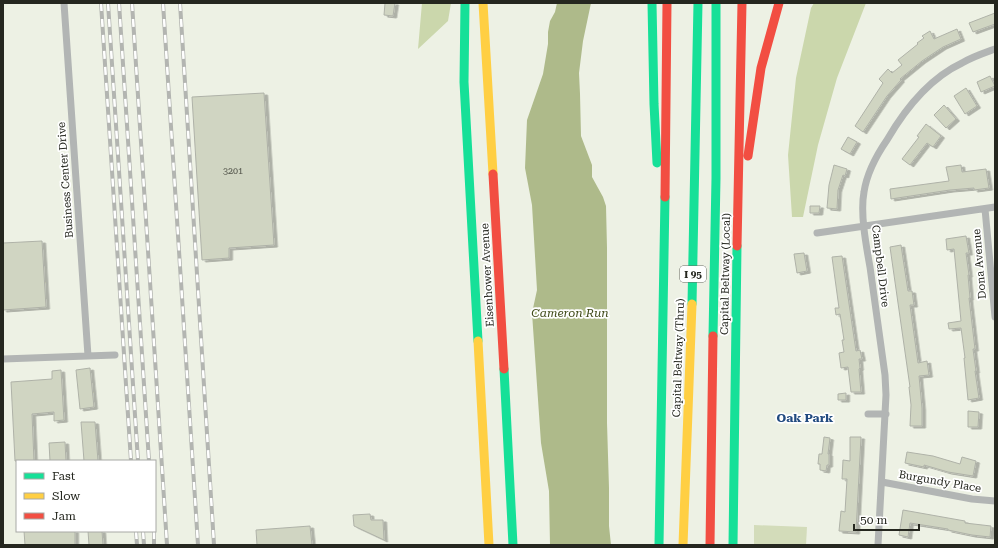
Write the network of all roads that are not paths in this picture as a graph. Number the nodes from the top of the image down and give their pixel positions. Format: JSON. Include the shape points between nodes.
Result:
{"nodes":[{"id":1,"x":64,"y":3,"type":"edge"},
{"id":2,"x":465,"y":3,"type":"edge"},
{"id":3,"x":475,"y":3,"type":"edge"},
{"id":4,"x":652,"y":3,"type":"edge"},
{"id":5,"x":667,"y":3,"type":"edge"},
{"id":6,"x":698,"y":3,"type":"edge"},
{"id":7,"x":716,"y":3,"type":"edge"},
{"id":8,"x":742,"y":3,"type":"edge"},
{"id":9,"x":779,"y":3,"type":"edge"},
{"id":10,"x":483,"y":7,"type":"edge"},
{"id":11,"x":995,"y":49,"type":"edge"},
{"id":12,"x":995,"y":207,"type":"edge"},
{"id":13,"x":985,"y":209,"type":"junction"},
{"id":14,"x":739,"y":226,"type":"junction"},
{"id":15,"x":865,"y":226,"type":"junction"},
{"id":16,"x":817,"y":233,"type":"dead end"},
{"id":17,"x":664,"y":309,"type":"junction"},
{"id":18,"x":995,"y":317,"type":"edge"},
{"id":19,"x":115,"y":355,"type":"dead end"},
{"id":20,"x":88,"y":356,"type":"junction"},
{"id":21,"x":3,"y":359,"type":"edge"},
{"id":22,"x":868,"y":414,"type":"dead end"},
{"id":23,"x":886,"y":414,"type":"junction"},
{"id":24,"x":882,"y":482,"type":"junction"},
{"id":25,"x":995,"y":499,"type":"edge"},
{"id":26,"x":489,"y":545,"type":"edge"},
{"id":27,"x":513,"y":545,"type":"edge"},
{"id":28,"x":659,"y":545,"type":"edge"},
{"id":29,"x":683,"y":545,"type":"edge"},
{"id":30,"x":710,"y":545,"type":"edge"},
{"id":31,"x":733,"y":545,"type":"edge"},
{"id":32,"x":878,"y":545,"type":"edge"}],
"edges":[{"from":1,"to":20,"type":"street","name":"Business Center Drive"},
{"from":2,"to":26,"type":"main road","name":"Eisenhower Avenue","via":[[466,130]]},
{"from":3,"to":10,"type":"main road","via":[[478,7]]},
{"from":4,"to":17,"type":"main road"},
{"from":5,"to":17,"type":"main road","number":"I 95"},
{"from":6,"to":29,"type":"main road","name":"Capital Beltway (Thru)","number":"I 95","via":[[693,277]]},
{"from":7,"to":30,"type":"main road","number":"I 95"},
{"from":8,"to":14,"type":"main road","name":"Capital Beltway (Local)"},
{"from":9,"to":14,"type":"main road","via":[[757,92]]},
{"from":10,"to":27,"type":"main road","name":"Eisenhower Avenue"},
{"from":11,"to":15,"type":"street","name":"Campbell Drive","via":[[960,63],[945,73],[930,84],[904,113],[876,157],[867,178],[863,206]]},
{"from":12,"to":13,"type":"street"},
{"from":13,"to":15,"type":"street"},
{"from":13,"to":18,"type":"street","name":"Dona Avenue"},
{"from":14,"to":31,"type":"main road","name":"Capital Beltway (Local)"},
{"from":15,"to":16,"type":"street"},
{"from":15,"to":23,"type":"street","name":"Campbell Drive","via":[[885,375]]},
{"from":17,"to":28,"type":"main road","number":"I 95"},
{"from":19,"to":20,"type":"street"},
{"from":20,"to":21,"type":"street"},
{"from":22,"to":23,"type":"street"},
{"from":23,"to":24,"type":"street","name":"Campbell Drive"},
{"from":24,"to":25,"type":"street","name":"Burgundy Place","via":[[972,499]]},
{"from":24,"to":32,"type":"street","name":"Campbell Drive"}]}
